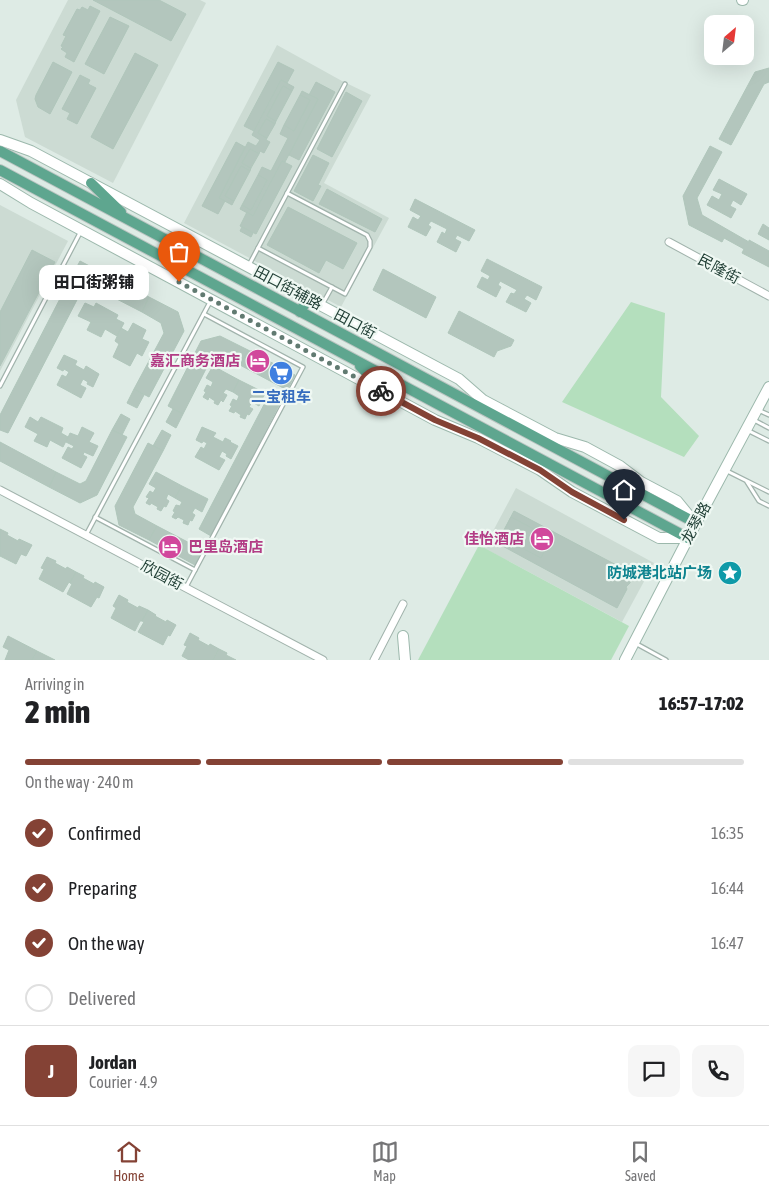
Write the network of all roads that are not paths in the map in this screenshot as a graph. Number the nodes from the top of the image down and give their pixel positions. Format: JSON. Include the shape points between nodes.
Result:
{"nodes":[{"id":1,"x":345,"y":84,"type":"dead end"},
{"id":2,"x":0,"y":140,"type":"edge"},
{"id":3,"x":0,"y":151,"type":"edge"},
{"id":4,"x":0,"y":170,"type":"edge"},
{"id":5,"x":91,"y":183,"type":"junction"},
{"id":6,"x":2,"y":186,"type":"edge"},
{"id":7,"x":43,"y":193,"type":"junction"},
{"id":8,"x":287,"y":193,"type":"junction"},
{"id":9,"x":128,"y":220,"type":"junction"},
{"id":10,"x":81,"y":230,"type":"junction"},
{"id":11,"x":669,"y":242,"type":"dead end"},
{"id":12,"x":258,"y":248,"type":"junction"},
{"id":13,"x":248,"y":267,"type":"junction"},
{"id":14,"x":332,"y":287,"type":"junction"},
{"id":15,"x":769,"y":296,"type":"edge"},
{"id":16,"x":308,"y":298,"type":"junction"},
{"id":17,"x":211,"y":300,"type":"junction"},
{"id":18,"x":322,"y":306,"type":"junction"},
{"id":19,"x":300,"y":312,"type":"junction"},
{"id":20,"x":204,"y":314,"type":"junction"},
{"id":21,"x":355,"y":360,"type":"junction"},
{"id":22,"x":0,"y":386,"type":"edge"},
{"id":23,"x":769,"y":387,"type":"edge"},
{"id":24,"x":388,"y":395,"type":"junction"},
{"id":25,"x":757,"y":409,"type":"junction"},
{"id":26,"x":769,"y":415,"type":"edge"},
{"id":27,"x":752,"y":419,"type":"junction"},
{"id":28,"x":769,"y":428,"type":"edge"},
{"id":29,"x":746,"y":429,"type":"junction"},
{"id":30,"x":769,"y":441,"type":"edge"},
{"id":31,"x":725,"y":470,"type":"junction"},
{"id":32,"x":746,"y":480,"type":"junction"},
{"id":33,"x":0,"y":490,"type":"edge"},
{"id":34,"x":769,"y":492,"type":"edge"},
{"id":35,"x":769,"y":506,"type":"edge"},
{"id":36,"x":96,"y":518,"type":"junction"},
{"id":37,"x":696,"y":523,"type":"junction"},
{"id":38,"x":86,"y":535,"type":"junction"},
{"id":39,"x":688,"y":538,"type":"junction"},
{"id":40,"x":195,"y":570,"type":"junction"},
{"id":41,"x":186,"y":588,"type":"junction"},
{"id":42,"x":404,"y":604,"type":"dead end"},
{"id":43,"x":403,"y":636,"type":"dead end"},
{"id":44,"x":634,"y":643,"type":"junction"},
{"id":45,"x":662,"y":658,"type":"junction"},
{"id":46,"x":405,"y":659,"type":"edge"},
{"id":47,"x":629,"y":659,"type":"edge"},
{"id":48,"x":323,"y":660,"type":"edge"},
{"id":49,"x":374,"y":660,"type":"edge"},
{"id":50,"x":666,"y":660,"type":"edge"},
{"id":51,"x":671,"y":660,"type":"edge"}],
"edges":[{"from":1,"to":8,"type":"lane"},
{"from":2,"to":5,"type":"street","name":"田口街辅路","via":[[31,151]]},
{"from":3,"to":9,"type":"main road","name":"田口街"},
{"from":4,"to":7,"type":"main road"},
{"from":5,"to":9,"type":"main road"},
{"from":5,"to":13,"type":"street","name":"田口街辅路"},
{"from":6,"to":7,"type":"street"},
{"from":6,"to":10,"type":"street"},
{"from":7,"to":21,"type":"main road"},
{"from":8,"to":12,"type":"lane"},
{"from":8,"to":14,"type":"lane","via":[[367,235],[370,241],[370,247],[345,294]]},
{"from":9,"to":19,"type":"main road","name":"田口街"},
{"from":10,"to":17,"type":"street"},
{"from":10,"to":22,"type":"lane"},
{"from":11,"to":15,"type":"street","name":"民隆街"},
{"from":12,"to":13,"type":"lane"},
{"from":12,"to":14,"type":"lane"},
{"from":13,"to":16,"type":"street","name":"田口街辅路"},
{"from":14,"to":18,"type":"lane"},
{"from":16,"to":18,"type":"street","name":"田口街辅路"},
{"from":16,"to":19,"type":"main road"},
{"from":17,"to":20,"type":"lane"},
{"from":17,"to":24,"type":"street"},
{"from":18,"to":37,"type":"street","name":"田口街辅路","via":[[459,379],[483,400],[555,438],[585,447],[620,466],[641,482],[677,501]]},
{"from":19,"to":37,"type":"main road","name":"田口街"},
{"from":20,"to":36,"type":"lane"},
{"from":20,"to":40,"type":"lane","via":[[303,367]]},
{"from":21,"to":24,"type":"main road"},
{"from":21,"to":39,"type":"main road"},
{"from":23,"to":25,"type":"street","name":"龙琴路"},
{"from":24,"to":39,"type":"street","via":[[540,470],[572,492],[660,538]]},
{"from":25,"to":26,"type":"lane"},
{"from":25,"to":27,"type":"street","name":"龙琴路"},
{"from":27,"to":28,"type":"lane"},
{"from":27,"to":29,"type":"street","name":"龙琴路"},
{"from":29,"to":30,"type":"lane"},
{"from":29,"to":31,"type":"street","name":"龙琴路"},
{"from":31,"to":32,"type":"lane"},
{"from":31,"to":37,"type":"street","name":"龙琴路"},
{"from":32,"to":34,"type":"lane"},
{"from":32,"to":35,"type":"lane","via":[[759,501]]},
{"from":33,"to":38,"type":"street","name":"欣园街"},
{"from":36,"to":38,"type":"lane"},
{"from":36,"to":40,"type":"lane"},
{"from":37,"to":39,"type":"street","name":"龙琴路"},
{"from":38,"to":41,"type":"street","name":"欣园街"},
{"from":39,"to":44,"type":"street","name":"龙琴路"},
{"from":40,"to":41,"type":"lane"},
{"from":41,"to":48,"type":"street","name":"欣园街"},
{"from":42,"to":49,"type":"street"},
{"from":43,"to":46,"type":"street"},
{"from":44,"to":45,"type":"lane"},
{"from":44,"to":47,"type":"street","name":"龙琴路"},
{"from":45,"to":50,"type":"lane"},
{"from":45,"to":51,"type":"lane"}]}
